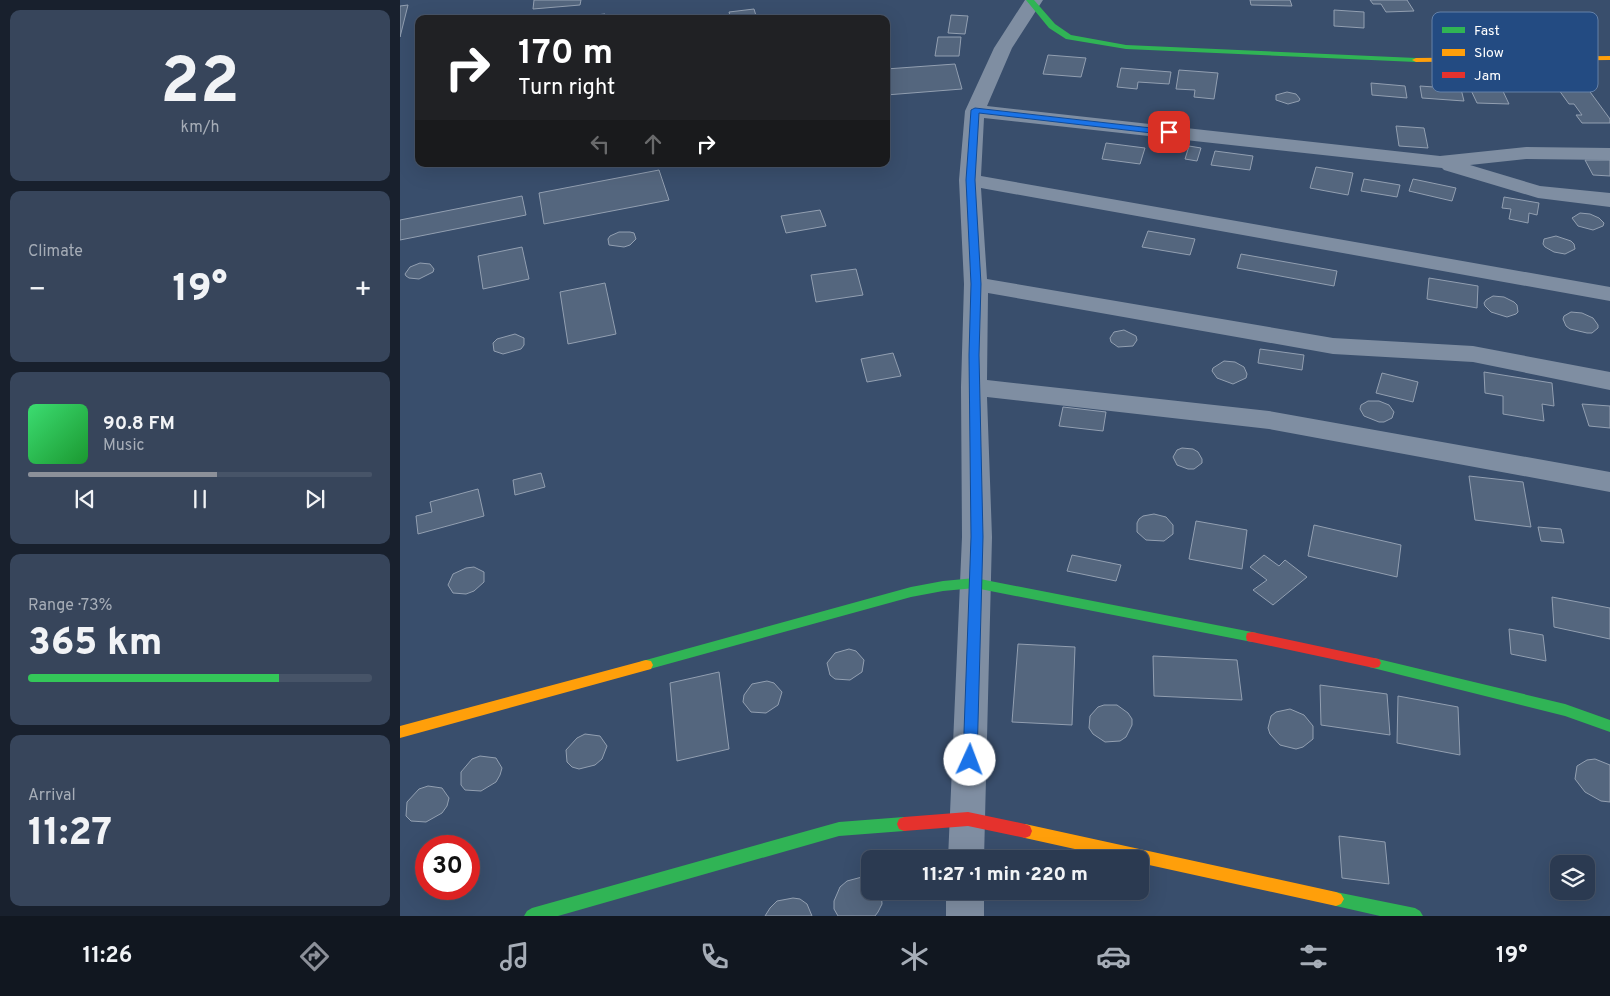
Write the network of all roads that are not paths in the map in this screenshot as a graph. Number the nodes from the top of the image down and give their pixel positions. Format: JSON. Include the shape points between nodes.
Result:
{"nodes":[{"id":1,"x":1032,"y":1,"type":"edge"},
{"id":2,"x":1432,"y":60,"type":"edge"},
{"id":3,"x":975,"y":110,"type":"junction"},
{"id":4,"x":1610,"y":154,"type":"edge"},
{"id":5,"x":1440,"y":162,"type":"junction"},
{"id":6,"x":970,"y":180,"type":"junction"},
{"id":7,"x":1610,"y":200,"type":"edge"},
{"id":8,"x":976,"y":284,"type":"junction"},
{"id":9,"x":1610,"y":294,"type":"edge"},
{"id":10,"x":1610,"y":381,"type":"edge"},
{"id":11,"x":974,"y":387,"type":"junction"},
{"id":12,"x":1610,"y":482,"type":"edge"},
{"id":13,"x":975,"y":583,"type":"junction"},
{"id":14,"x":1610,"y":726,"type":"edge"},
{"id":15,"x":400,"y":732,"type":"edge"},
{"id":16,"x":968,"y":819,"type":"junction"},
{"id":17,"x":966,"y":850,"type":"edge"},
{"id":18,"x":965,"y":900,"type":"edge"},
{"id":19,"x":532,"y":916,"type":"edge"},
{"id":20,"x":965,"y":916,"type":"edge"},
{"id":21,"x":1415,"y":916,"type":"edge"}],
"edges":[{"from":1,"to":2,"type":"street","via":[[1052,26],[1069,37],[1126,47]]},
{"from":1,"to":3,"type":"street","via":[[1003,48]]},
{"from":3,"to":5,"type":"street"},
{"from":3,"to":6,"type":"street"},
{"from":4,"to":5,"type":"street","via":[[1526,153]]},
{"from":5,"to":7,"type":"street","via":[[1538,192]]},
{"from":6,"to":8,"type":"street"},
{"from":6,"to":9,"type":"street"},
{"from":8,"to":10,"type":"street","via":[[1333,346],[1472,354]]},
{"from":8,"to":11,"type":"street"},
{"from":11,"to":12,"type":"street","via":[[1269,420]]},
{"from":11,"to":13,"type":"street"},
{"from":13,"to":14,"type":"street","via":[[1337,654],[1565,710]]},
{"from":13,"to":15,"type":"street","via":[[936,585],[902,593],[872,604]]},
{"from":13,"to":16,"type":"street"},
{"from":16,"to":17,"type":"street"},
{"from":16,"to":19,"type":"street","via":[[839,829]]},
{"from":16,"to":21,"type":"street"},
{"from":18,"to":20,"type":"street"}]}
